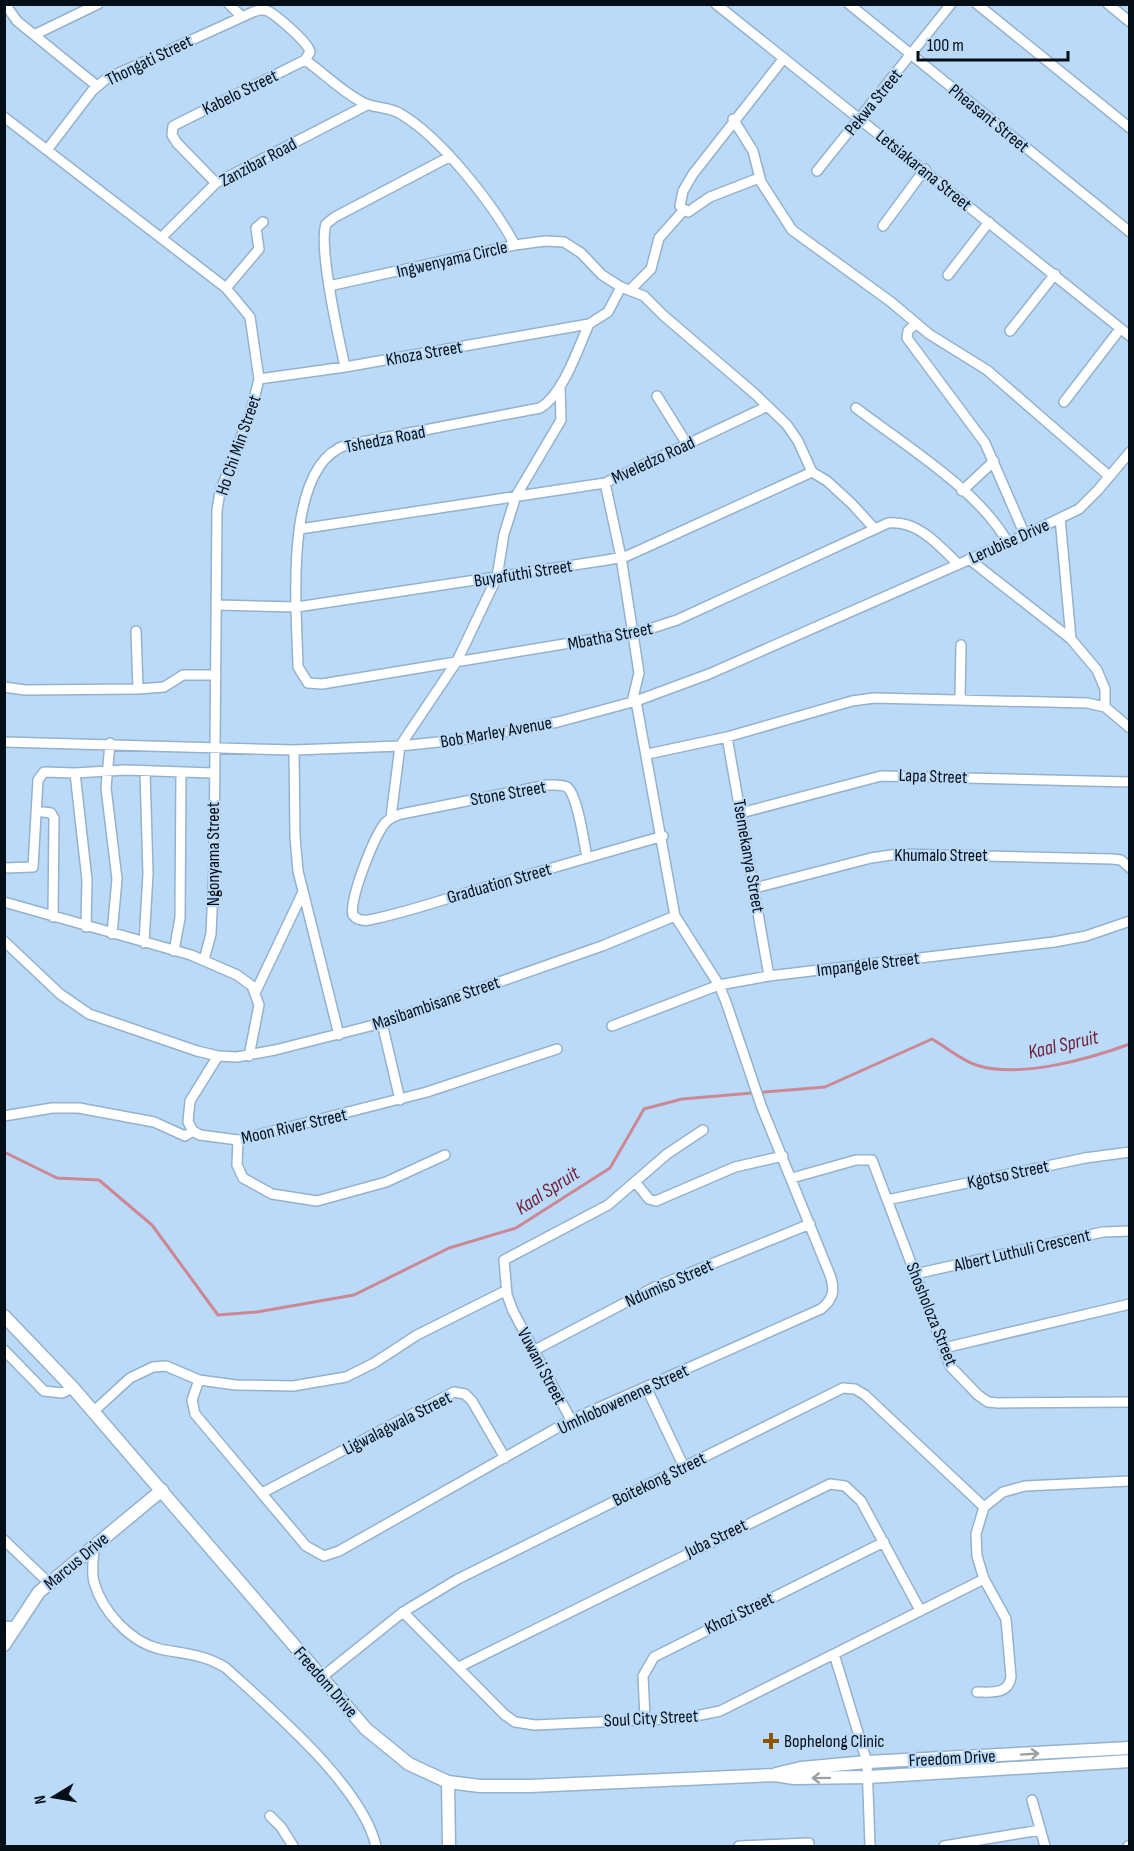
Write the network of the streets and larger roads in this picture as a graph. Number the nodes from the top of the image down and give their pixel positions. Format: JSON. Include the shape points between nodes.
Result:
{"nodes":[{"id":1,"x":5,"y":4,"type":"edge"},
{"id":2,"x":98,"y":4,"type":"edge"},
{"id":3,"x":229,"y":4,"type":"edge"},
{"id":4,"x":716,"y":4,"type":"edge"},
{"id":5,"x":849,"y":4,"type":"edge"},
{"id":6,"x":951,"y":4,"type":"edge"},
{"id":7,"x":976,"y":4,"type":"edge"},
{"id":8,"x":1108,"y":4,"type":"edge"},
{"id":9,"x":241,"y":16,"type":"junction"},
{"id":10,"x":1130,"y":22,"type":"edge"},
{"id":11,"x":36,"y":34,"type":"junction"},
{"id":12,"x":911,"y":55,"type":"junction"},
{"id":13,"x":784,"y":58,"type":"junction"},
{"id":14,"x":305,"y":60,"type":"junction"},
{"id":15,"x":97,"y":86,"type":"junction"},
{"id":16,"x":367,"y":105,"type":"junction"},
{"id":17,"x":4,"y":117,"type":"edge"},
{"id":18,"x":733,"y":119,"type":"junction"},
{"id":19,"x":860,"y":119,"type":"junction"},
{"id":20,"x":1130,"y":128,"type":"edge"},
{"id":21,"x":47,"y":150,"type":"junction"},
{"id":22,"x":449,"y":157,"type":"junction"},
{"id":23,"x":925,"y":169,"type":"junction"},
{"id":24,"x":817,"y":171,"type":"dead end"},
{"id":25,"x":759,"y":178,"type":"junction"},
{"id":26,"x":216,"y":183,"type":"junction"},
{"id":27,"x":683,"y":211,"type":"junction"},
{"id":28,"x":263,"y":222,"type":"dead end"},
{"id":29,"x":989,"y":222,"type":"junction"},
{"id":30,"x":883,"y":226,"type":"dead end"},
{"id":31,"x":1130,"y":232,"type":"edge"},
{"id":32,"x":162,"y":237,"type":"junction"},
{"id":33,"x":515,"y":245,"type":"junction"},
{"id":34,"x":1055,"y":274,"type":"junction"},
{"id":35,"x":948,"y":275,"type":"dead end"},
{"id":36,"x":329,"y":286,"type":"junction"},
{"id":37,"x":621,"y":287,"type":"junction"},
{"id":38,"x":226,"y":288,"type":"junction"},
{"id":39,"x":632,"y":289,"type":"junction"},
{"id":40,"x":589,"y":324,"type":"junction"},
{"id":41,"x":915,"y":324,"type":"junction"},
{"id":42,"x":1120,"y":329,"type":"junction"},
{"id":43,"x":1010,"y":331,"type":"dead end"},
{"id":44,"x":1130,"y":336,"type":"edge"},
{"id":45,"x":345,"y":367,"type":"junction"},
{"id":46,"x":259,"y":379,"type":"junction"},
{"id":47,"x":560,"y":386,"type":"junction"},
{"id":48,"x":657,"y":396,"type":"dead end"},
{"id":49,"x":1064,"y":402,"type":"dead end"},
{"id":50,"x":766,"y":407,"type":"junction"},
{"id":51,"x":856,"y":408,"type":"dead end"},
{"id":52,"x":687,"y":444,"type":"junction"},
{"id":53,"x":1130,"y":452,"type":"edge"},
{"id":54,"x":994,"y":461,"type":"junction"},
{"id":55,"x":812,"y":472,"type":"junction"},
{"id":56,"x":1109,"y":477,"type":"junction"},
{"id":57,"x":605,"y":483,"type":"junction"},
{"id":58,"x":962,"y":491,"type":"junction"},
{"id":59,"x":516,"y":496,"type":"junction"},
{"id":60,"x":1060,"y":519,"type":"junction"},
{"id":61,"x":873,"y":527,"type":"junction"},
{"id":62,"x":300,"y":530,"type":"junction"},
{"id":63,"x":1025,"y":535,"type":"junction"},
{"id":64,"x":1008,"y":543,"type":"junction"},
{"id":65,"x":621,"y":557,"type":"junction"},
{"id":66,"x":969,"y":559,"type":"junction"},
{"id":67,"x":957,"y":563,"type":"junction"},
{"id":68,"x":497,"y":577,"type":"junction"},
{"id":69,"x":216,"y":605,"type":"junction"},
{"id":70,"x":297,"y":607,"type":"junction"},
{"id":71,"x":136,"y":631,"type":"dead end"},
{"id":72,"x":633,"y":634,"type":"junction"},
{"id":73,"x":1071,"y":639,"type":"junction"},
{"id":74,"x":961,"y":645,"type":"dead end"},
{"id":75,"x":457,"y":661,"type":"junction"},
{"id":76,"x":216,"y":675,"type":"junction"},
{"id":77,"x":4,"y":687,"type":"edge"},
{"id":78,"x":138,"y":689,"type":"junction"},
{"id":79,"x":960,"y":699,"type":"junction"},
{"id":80,"x":634,"y":702,"type":"junction"},
{"id":81,"x":1105,"y":708,"type":"junction"},
{"id":82,"x":1130,"y":728,"type":"edge"},
{"id":83,"x":727,"y":737,"type":"junction"},
{"id":84,"x":4,"y":742,"type":"edge"},
{"id":85,"x":110,"y":743,"type":"junction"},
{"id":86,"x":400,"y":746,"type":"junction"},
{"id":87,"x":215,"y":747,"type":"junction"},
{"id":88,"x":294,"y":750,"type":"junction"},
{"id":89,"x":648,"y":754,"type":"junction"},
{"id":90,"x":145,"y":771,"type":"junction"},
{"id":91,"x":107,"y":772,"type":"junction"},
{"id":92,"x":181,"y":772,"type":"junction"},
{"id":93,"x":75,"y":773,"type":"junction"},
{"id":94,"x":213,"y":773,"type":"junction"},
{"id":95,"x":1130,"y":782,"type":"edge"},
{"id":96,"x":36,"y":811,"type":"junction"},
{"id":97,"x":741,"y":813,"type":"junction"},
{"id":98,"x":391,"y":817,"type":"junction"},
{"id":99,"x":663,"y":836,"type":"junction"},
{"id":100,"x":587,"y":858,"type":"junction"},
{"id":101,"x":4,"y":868,"type":"edge"},
{"id":102,"x":1130,"y":868,"type":"edge"},
{"id":103,"x":755,"y":888,"type":"junction"},
{"id":104,"x":303,"y":892,"type":"junction"},
{"id":105,"x":4,"y":903,"type":"edge"},
{"id":106,"x":675,"y":916,"type":"junction"},
{"id":107,"x":53,"y":917,"type":"junction"},
{"id":108,"x":1130,"y":921,"type":"edge"},
{"id":109,"x":86,"y":927,"type":"junction"},
{"id":110,"x":112,"y":934,"type":"junction"},
{"id":111,"x":4,"y":941,"type":"edge"},
{"id":112,"x":144,"y":943,"type":"junction"},
{"id":113,"x":174,"y":951,"type":"junction"},
{"id":114,"x":204,"y":960,"type":"junction"},
{"id":115,"x":769,"y":976,"type":"junction"},
{"id":116,"x":719,"y":985,"type":"junction"},
{"id":117,"x":256,"y":991,"type":"junction"},
{"id":118,"x":382,"y":1023,"type":"junction"},
{"id":119,"x":612,"y":1026,"type":"dead end"},
{"id":120,"x":339,"y":1035,"type":"junction"},
{"id":121,"x":557,"y":1049,"type":"dead end"},
{"id":122,"x":218,"y":1056,"type":"junction"},
{"id":123,"x":249,"y":1056,"type":"junction"},
{"id":124,"x":400,"y":1100,"type":"junction"},
{"id":125,"x":4,"y":1116,"type":"edge"},
{"id":126,"x":703,"y":1130,"type":"dead end"},
{"id":127,"x":193,"y":1131,"type":"junction"},
{"id":128,"x":238,"y":1140,"type":"junction"},
{"id":129,"x":1130,"y":1152,"type":"edge"},
{"id":130,"x":445,"y":1155,"type":"dead end"},
{"id":131,"x":783,"y":1156,"type":"junction"},
{"id":132,"x":792,"y":1178,"type":"junction"},
{"id":133,"x":636,"y":1183,"type":"junction"},
{"id":134,"x":887,"y":1200,"type":"junction"},
{"id":135,"x":810,"y":1224,"type":"junction"},
{"id":136,"x":1130,"y":1231,"type":"edge"},
{"id":137,"x":915,"y":1274,"type":"junction"},
{"id":138,"x":507,"y":1295,"type":"junction"},
{"id":139,"x":1130,"y":1304,"type":"edge"},
{"id":140,"x":4,"y":1316,"type":"edge"},
{"id":141,"x":944,"y":1348,"type":"junction"},
{"id":142,"x":4,"y":1350,"type":"edge"},
{"id":143,"x":533,"y":1351,"type":"junction"},
{"id":144,"x":199,"y":1380,"type":"junction"},
{"id":145,"x":646,"y":1387,"type":"junction"},
{"id":146,"x":73,"y":1388,"type":"junction"},
{"id":147,"x":1130,"y":1402,"type":"edge"},
{"id":148,"x":93,"y":1412,"type":"junction"},
{"id":149,"x":571,"y":1420,"type":"junction"},
{"id":150,"x":505,"y":1458,"type":"junction"},
{"id":151,"x":684,"y":1467,"type":"junction"},
{"id":152,"x":1130,"y":1481,"type":"edge"},
{"id":153,"x":162,"y":1490,"type":"junction"},
{"id":154,"x":262,"y":1493,"type":"junction"},
{"id":155,"x":984,"y":1507,"type":"junction"},
{"id":156,"x":4,"y":1540,"type":"edge"},
{"id":157,"x":884,"y":1542,"type":"junction"},
{"id":158,"x":94,"y":1544,"type":"junction"},
{"id":159,"x":984,"y":1579,"type":"junction"},
{"id":160,"x":49,"y":1583,"type":"junction"},
{"id":161,"x":920,"y":1610,"type":"junction"},
{"id":162,"x":403,"y":1612,"type":"junction"},
{"id":163,"x":10,"y":1627,"type":"edge"},
{"id":164,"x":4,"y":1645,"type":"edge"},
{"id":165,"x":834,"y":1654,"type":"junction"},
{"id":166,"x":459,"y":1667,"type":"junction"},
{"id":167,"x":322,"y":1677,"type":"junction"},
{"id":168,"x":977,"y":1692,"type":"dead end"},
{"id":169,"x":645,"y":1718,"type":"junction"},
{"id":170,"x":1130,"y":1748,"type":"edge"},
{"id":171,"x":1130,"y":1761,"type":"edge"},
{"id":172,"x":867,"y":1762,"type":"junction"},
{"id":173,"x":775,"y":1775,"type":"junction"},
{"id":174,"x":868,"y":1777,"type":"junction"},
{"id":175,"x":448,"y":1782,"type":"junction"},
{"id":176,"x":1032,"y":1800,"type":"dead end"},
{"id":177,"x":270,"y":1816,"type":"dead end"},
{"id":178,"x":1040,"y":1830,"type":"junction"},
{"id":179,"x":809,"y":1843,"type":"dead end"},
{"id":180,"x":450,"y":1845,"type":"edge"},
{"id":181,"x":293,"y":1846,"type":"edge"},
{"id":182,"x":376,"y":1846,"type":"edge"},
{"id":183,"x":739,"y":1846,"type":"edge"},
{"id":184,"x":745,"y":1846,"type":"edge"},
{"id":185,"x":870,"y":1846,"type":"edge"},
{"id":186,"x":944,"y":1846,"type":"edge"},
{"id":187,"x":1045,"y":1846,"type":"edge"}],
"edges":[{"from":1,"to":11,"type":"street","via":[[10,14]]},
{"from":2,"to":11,"type":"street"},
{"from":3,"to":9,"type":"street"},
{"from":4,"to":13,"type":"street","name":"Letsiakarana Street"},
{"from":5,"to":12,"type":"street","name":"Pheasant Street"},
{"from":6,"to":12,"type":"street","name":"Pekwa Street"},
{"from":7,"to":20,"type":"street"},
{"from":8,"to":10,"type":"street"},
{"from":9,"to":14,"type":"street","name":"Thongati Street","via":[[259,10],[271,13],[308,45],[310,52]]},
{"from":9,"to":15,"type":"street","name":"Thongati Street"},
{"from":11,"to":15,"type":"street"},
{"from":12,"to":19,"type":"street","name":"Pekwa Street"},
{"from":12,"to":31,"type":"street","name":"Pheasant Street"},
{"from":13,"to":18,"type":"street"},
{"from":13,"to":19,"type":"street","name":"Letsiakarana Street"},
{"from":14,"to":16,"type":"street"},
{"from":14,"to":26,"type":"street","name":"Kabelo Street","via":[[173,126],[172,135],[177,143]]},
{"from":15,"to":21,"type":"street","name":"Thongati Street"},
{"from":16,"to":22,"type":"street","name":"Ingwenyama Circle","via":[[397,112]]},
{"from":16,"to":26,"type":"street","name":"Zanzibar Road"},
{"from":17,"to":21,"type":"street","name":"Ho Chi Min Street"},
{"from":18,"to":25,"type":"street","via":[[753,151]]},
{"from":18,"to":27,"type":"street","via":[[687,183],[680,204]]},
{"from":19,"to":23,"type":"street","name":"Letsiakarana Street"},
{"from":19,"to":24,"type":"street","name":"Pekwa Street"},
{"from":21,"to":32,"type":"street","name":"Ho Chi Min Street"},
{"from":22,"to":33,"type":"street","name":"Ingwenyama Circle","via":[[499,217]]},
{"from":22,"to":36,"type":"street","via":[[326,224]]},
{"from":23,"to":29,"type":"street","name":"Letsiakarana Street"},
{"from":23,"to":30,"type":"street"},
{"from":25,"to":27,"type":"street"},
{"from":25,"to":41,"type":"street","via":[[792,230],[882,295]]},
{"from":26,"to":32,"type":"street","name":"Zanzibar Road"},
{"from":27,"to":39,"type":"street","via":[[659,238],[651,269]]},
{"from":28,"to":38,"type":"street","via":[[256,228],[259,249]]},
{"from":29,"to":34,"type":"street","name":"Letsiakarana Street"},
{"from":29,"to":35,"type":"street"},
{"from":32,"to":38,"type":"street","name":"Ho Chi Min Street"},
{"from":33,"to":36,"type":"street","name":"Ingwenyama Circle"},
{"from":33,"to":37,"type":"street","via":[[564,243]]},
{"from":34,"to":42,"type":"street","name":"Letsiakarana Street"},
{"from":34,"to":43,"type":"street"},
{"from":36,"to":45,"type":"street"},
{"from":37,"to":39,"type":"street"},
{"from":37,"to":40,"type":"street","via":[[608,312]]},
{"from":38,"to":46,"type":"street","name":"Ho Chi Min Street","via":[[250,317]]},
{"from":39,"to":50,"type":"street","via":[[749,388]]},
{"from":40,"to":45,"type":"street","name":"Khoza Street"},
{"from":40,"to":47,"type":"street"},
{"from":41,"to":54,"type":"street","via":[[907,335],[910,342],[985,443]]},
{"from":41,"to":56,"type":"street","via":[[987,370]]},
{"from":42,"to":44,"type":"street","name":"Letsiakarana Street"},
{"from":42,"to":49,"type":"street"},
{"from":45,"to":46,"type":"street","name":"Khoza Street"},
{"from":46,"to":69,"type":"street","name":"Ho Chi Min Street","via":[[220,492]]},
{"from":47,"to":59,"type":"street","via":[[562,411],[558,429]]},
{"from":47,"to":62,"type":"street","name":"Tshedza Road","via":[[550,402],[530,412],[336,449],[320,464],[302,508]]},
{"from":48,"to":52,"type":"street"},
{"from":50,"to":52,"type":"street","name":"Mveledzo Road"},
{"from":50,"to":55,"type":"street","via":[[793,433]]},
{"from":51,"to":58,"type":"street"},
{"from":52,"to":57,"type":"street","name":"Mveledzo Road"},
{"from":53,"to":56,"type":"street","name":"Lerubise Drive"},
{"from":54,"to":58,"type":"street"},
{"from":54,"to":63,"type":"street"},
{"from":55,"to":61,"type":"street","via":[[844,496]]},
{"from":55,"to":65,"type":"street","name":"Buyafuthi Street"},
{"from":56,"to":60,"type":"street","name":"Lerubise Drive","via":[[1089,500]]},
{"from":57,"to":59,"type":"street","name":"Mveledzo Road"},
{"from":57,"to":65,"type":"street"},
{"from":58,"to":64,"type":"street","via":[[991,518]]},
{"from":59,"to":62,"type":"street","name":"Mveledzo Road"},
{"from":59,"to":68,"type":"street","via":[[504,534]]},
{"from":60,"to":63,"type":"street","name":"Lerubise Drive"},
{"from":60,"to":73,"type":"street"},
{"from":61,"to":67,"type":"street","name":"Mbatha Street","via":[[896,522],[912,526]]},
{"from":61,"to":72,"type":"street","name":"Mbatha Street","via":[[677,620]]},
{"from":62,"to":70,"type":"street","name":"Tshedza Road"},
{"from":63,"to":64,"type":"street","name":"Lerubise Drive"},
{"from":64,"to":66,"type":"street","name":"Lerubise Drive"},
{"from":65,"to":68,"type":"street","name":"Buyafuthi Street"},
{"from":65,"to":72,"type":"street"},
{"from":66,"to":67,"type":"street","name":"Lerubise Drive"},
{"from":66,"to":73,"type":"street"},
{"from":67,"to":80,"type":"street","name":"Bob Marley Avenue","via":[[757,654]]},
{"from":68,"to":70,"type":"street","name":"Buyafuthi Street"},
{"from":68,"to":75,"type":"street"},
{"from":69,"to":70,"type":"street","name":"Buyafuthi Street"},
{"from":69,"to":76,"type":"street","name":"Ho Chi Min Street"},
{"from":70,"to":75,"type":"street","name":"Mbatha Street","via":[[298,667],[308,683],[322,684]]},
{"from":71,"to":78,"type":"street"},
{"from":72,"to":75,"type":"street","name":"Mbatha Street"},
{"from":72,"to":80,"type":"street","via":[[640,679],[632,696]]},
{"from":73,"to":81,"type":"street","via":[[1102,680]]},
{"from":74,"to":79,"type":"street"},
{"from":75,"to":86,"type":"street"},
{"from":76,"to":78,"type":"street","via":[[183,675],[164,687]]},
{"from":76,"to":87,"type":"street","name":"Ho Chi Min Street"},
{"from":77,"to":78,"type":"street"},
{"from":79,"to":81,"type":"street","via":[[1087,703]]},
{"from":79,"to":83,"type":"street","via":[[863,699]]},
{"from":80,"to":86,"type":"street","name":"Bob Marley Avenue","via":[[511,731]]},
{"from":80,"to":89,"type":"street"},
{"from":81,"to":82,"type":"street"},
{"from":83,"to":89,"type":"street"},
{"from":83,"to":97,"type":"street","name":"Tsemekanya Street"},
{"from":84,"to":85,"type":"street","name":"Bob Marley Avenue"},
{"from":85,"to":87,"type":"street","name":"Bob Marley Avenue"},
{"from":85,"to":91,"type":"street"},
{"from":86,"to":88,"type":"street","name":"Bob Marley Avenue"},
{"from":86,"to":98,"type":"street"},
{"from":87,"to":88,"type":"street","name":"Bob Marley Avenue"},
{"from":87,"to":94,"type":"street","name":"Ngonyama Street"},
{"from":88,"to":104,"type":"street","via":[[295,844]]},
{"from":89,"to":99,"type":"street"},
{"from":90,"to":91,"type":"street"},
{"from":90,"to":92,"type":"street"},
{"from":90,"to":112,"type":"street","via":[[148,874]]},
{"from":91,"to":93,"type":"street"},
{"from":91,"to":110,"type":"street","via":[[117,879]]},
{"from":92,"to":94,"type":"street"},
{"from":92,"to":113,"type":"street","via":[[179,927]]},
{"from":93,"to":96,"type":"street","via":[[41,774]]},
{"from":93,"to":109,"type":"street","via":[[87,880]]},
{"from":94,"to":114,"type":"street","name":"Ngonyama Street","via":[[212,920]]},
{"from":95,"to":97,"type":"street","name":"Lapa Street","via":[[888,775]]},
{"from":96,"to":101,"type":"street","via":[[33,867]]},
{"from":96,"to":107,"type":"street","via":[[51,813],[54,818]]},
{"from":97,"to":103,"type":"street","name":"Tsemekanya Street"},
{"from":98,"to":100,"type":"street","name":"Stone Street","via":[[560,785],[574,799]]},
{"from":98,"to":100,"type":"street","name":"Graduation Street","via":[[380,832],[353,899],[355,918],[368,920]]},
{"from":99,"to":100,"type":"street","name":"Graduation Street"},
{"from":99,"to":106,"type":"street"},
{"from":102,"to":103,"type":"street","name":"Khumalo Street","via":[[1112,859],[898,854]]},
{"from":103,"to":115,"type":"street","name":"Tsemekanya Street"},
{"from":104,"to":117,"type":"street"},
{"from":104,"to":120,"type":"street"},
{"from":105,"to":107,"type":"street"},
{"from":106,"to":116,"type":"street","name":"Umhlobowenene Street"},
{"from":106,"to":118,"type":"street","name":"Masibambisane Street","via":[[602,946]]},
{"from":107,"to":109,"type":"street"},
{"from":108,"to":115,"type":"street","name":"Impangele Street","via":[[1054,942]]},
{"from":109,"to":110,"type":"street"},
{"from":110,"to":112,"type":"street"},
{"from":111,"to":122,"type":"street","name":"Masibambisane Street","via":[[60,994],[89,1014]]},
{"from":112,"to":113,"type":"street"},
{"from":113,"to":114,"type":"street"},
{"from":114,"to":117,"type":"street","via":[[237,975]]},
{"from":115,"to":116,"type":"street","name":"Impangele Street"},
{"from":116,"to":119,"type":"street","name":"Impangele Street"},
{"from":116,"to":131,"type":"street","name":"Umhlobowenene Street"},
{"from":117,"to":123,"type":"street","via":[[259,1008]]},
{"from":118,"to":120,"type":"street","name":"Masibambisane Street"},
{"from":118,"to":124,"type":"street"},
{"from":120,"to":123,"type":"street","name":"Masibambisane Street"},
{"from":121,"to":124,"type":"street","name":"Moon River Street"},
{"from":122,"to":123,"type":"street","name":"Masibambisane Street"},
{"from":122,"to":127,"type":"street","via":[[188,1108]]},
{"from":124,"to":128,"type":"street","name":"Moon River Street"},
{"from":125,"to":127,"type":"street","name":"Moon River Street","via":[[70,1107],[154,1122],[185,1136]]},
{"from":126,"to":133,"type":"street","via":[[667,1154]]},
{"from":127,"to":128,"type":"street","name":"Moon River Street"},
{"from":128,"to":130,"type":"street","via":[[237,1165],[243,1178],[272,1194],[317,1201],[386,1182]]},
{"from":129,"to":134,"type":"street","name":"Kgotso Street"},
{"from":131,"to":132,"type":"street","name":"Umhlobowenene Street"},
{"from":131,"to":133,"type":"street","via":[[735,1167],[656,1201],[649,1199]]},
{"from":132,"to":134,"type":"street","name":"Shosholoza Street","via":[[868,1158],[875,1165]]},
{"from":132,"to":135,"type":"street","name":"Umhlobowenene Street"},
{"from":133,"to":138,"type":"street","name":"Vuwani Street","via":[[596,1212],[506,1258],[502,1266]]},
{"from":134,"to":137,"type":"street","name":"Shosholoza Street"},
{"from":135,"to":143,"type":"street","name":"Ndumiso Street","via":[[655,1287]]},
{"from":135,"to":145,"type":"street","name":"Umhlobowenene Street","via":[[834,1286],[828,1303]]},
{"from":136,"to":137,"type":"street","name":"Albert Luthuli Crescent","via":[[1102,1232]]},
{"from":137,"to":141,"type":"street","name":"Shosholoza Street"},
{"from":138,"to":143,"type":"street","name":"Vuwani Street"},
{"from":138,"to":144,"type":"street","via":[[496,1294],[465,1309],[346,1377],[286,1387]]},
{"from":139,"to":141,"type":"street"},
{"from":140,"to":146,"type":"street","name":"Freedom Drive"},
{"from":141,"to":147,"type":"street","name":"Shosholoza Street","via":[[952,1369],[988,1402]]},
{"from":142,"to":146,"type":"street","via":[[44,1391],[62,1393]]},
{"from":143,"to":149,"type":"street","name":"Vuwani Street"},
{"from":144,"to":148,"type":"street","via":[[166,1366],[145,1369]]},
{"from":144,"to":154,"type":"street","name":"Umhlobowenene Street","via":[[192,1400],[193,1412]]},
{"from":145,"to":149,"type":"street","name":"Umhlobowenene Street"},
{"from":145,"to":151,"type":"street"},
{"from":146,"to":148,"type":"street","name":"Freedom Drive"},
{"from":148,"to":153,"type":"street","name":"Freedom Drive"},
{"from":149,"to":150,"type":"street","name":"Umhlobowenene Street"},
{"from":150,"to":154,"type":"street","name":"Umhlobowenene Street","via":[[324,1556],[306,1546]]},
{"from":150,"to":154,"type":"street","name":"Ligwalagwala Street","via":[[472,1401],[465,1394],[454,1392]]},
{"from":151,"to":155,"type":"street","name":"Boitekong Street","via":[[849,1388],[865,1395]]},
{"from":151,"to":162,"type":"street","name":"Boitekong Street","via":[[458,1579]]},
{"from":152,"to":155,"type":"street","via":[[1025,1486],[1003,1492]]},
{"from":153,"to":158,"type":"street","name":"Marcus Drive"},
{"from":153,"to":167,"type":"street","name":"Freedom Drive"},
{"from":155,"to":159,"type":"street","via":[[976,1534]]},
{"from":156,"to":160,"type":"street"},
{"from":157,"to":161,"type":"street","name":"Juba Street"},
{"from":157,"to":166,"type":"street","name":"Juba Street","via":[[853,1492],[840,1484],[824,1485]]},
{"from":157,"to":169,"type":"street","name":"Khozi Street","via":[[654,1657],[643,1676]]},
{"from":158,"to":160,"type":"street","name":"Marcus Drive"},
{"from":158,"to":182,"type":"street","via":[[94,1583],[117,1624],[145,1644],[209,1657],[226,1668],[316,1755],[356,1804]]},
{"from":159,"to":161,"type":"street","name":"Soul City Street"},
{"from":159,"to":168,"type":"street","via":[[1006,1619],[1011,1677],[1010,1685],[1001,1691]]},
{"from":160,"to":163,"type":"street","name":"Marcus Drive"},
{"from":161,"to":165,"type":"street","name":"Soul City Street"},
{"from":162,"to":166,"type":"street","name":"Soul City Street"},
{"from":162,"to":167,"type":"street","name":"Boitekong Street"},
{"from":163,"to":164,"type":"street","name":"Marcus Drive"},
{"from":165,"to":169,"type":"street","name":"Soul City Street","via":[[713,1713],[686,1718]]},
{"from":165,"to":172,"type":"street"},
{"from":166,"to":169,"type":"street","name":"Soul City Street","via":[[515,1722],[535,1725]]},
{"from":167,"to":175,"type":"street","name":"Freedom Drive","via":[[378,1740],[409,1764]]},
{"from":172,"to":170,"type":"street","name":"Freedom Drive","one_way":true},
{"from":171,"to":174,"type":"street","name":"Freedom Drive"},
{"from":172,"to":173,"type":"street","name":"Freedom Drive","via":[[801,1768]]},
{"from":172,"to":174,"type":"street"},
{"from":174,"to":173,"type":"street","name":"Freedom Drive","one_way":true},
{"from":173,"to":175,"type":"street","name":"Freedom Drive","via":[[530,1786]]},
{"from":174,"to":185,"type":"street"},
{"from":175,"to":180,"type":"street"},
{"from":176,"to":178,"type":"street"},
{"from":177,"to":181,"type":"street"},
{"from":178,"to":186,"type":"street"},
{"from":178,"to":187,"type":"street"},
{"from":179,"to":184,"type":"street"},
{"from":183,"to":184,"type":"street"}]}
